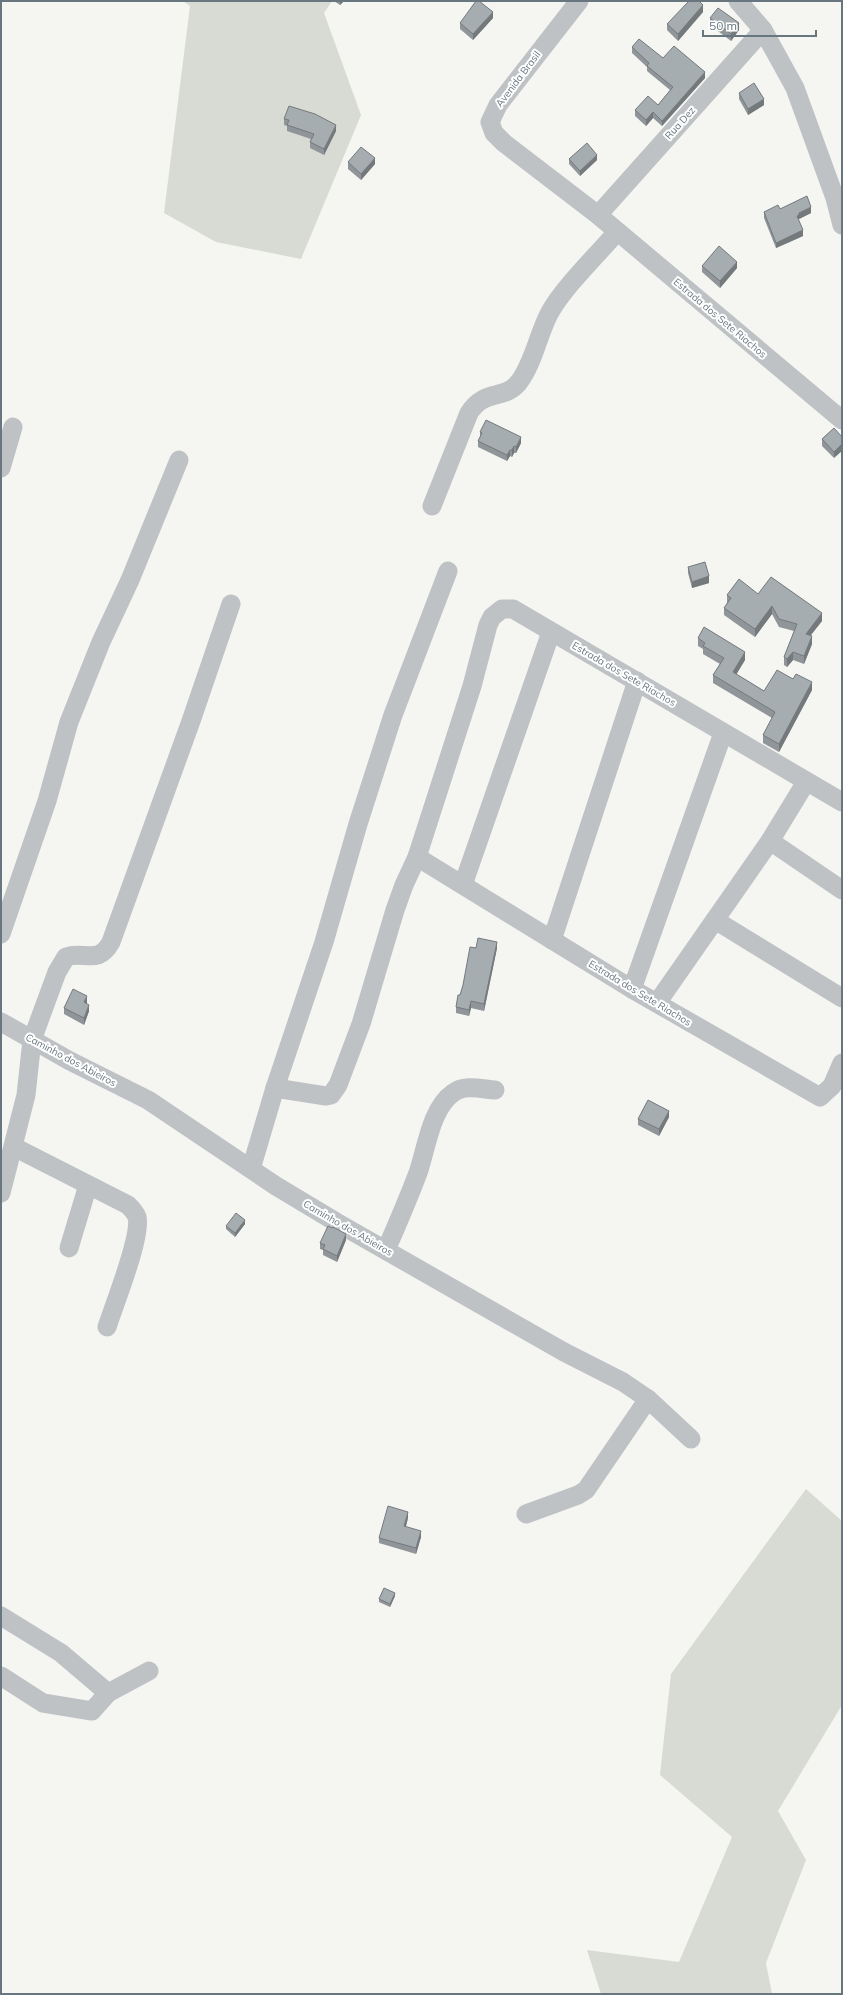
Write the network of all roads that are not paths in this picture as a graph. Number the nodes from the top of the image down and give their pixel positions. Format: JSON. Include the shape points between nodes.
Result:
{"nodes":[{"id":1,"x":579,"y":1,"type":"edge"},
{"id":2,"x":738,"y":1,"type":"edge"},
{"id":3,"x":763,"y":30,"type":"junction"},
{"id":4,"x":598,"y":215,"type":"junction"},
{"id":5,"x":842,"y":225,"type":"edge"},
{"id":6,"x":616,"y":232,"type":"junction"},
{"id":7,"x":842,"y":420,"type":"edge"},
{"id":8,"x":13,"y":426,"type":"dead end"},
{"id":9,"x":180,"y":460,"type":"dead end"},
{"id":10,"x":1,"y":468,"type":"edge"},
{"id":11,"x":432,"y":506,"type":"dead end"},
{"id":12,"x":448,"y":571,"type":"dead end"},
{"id":13,"x":231,"y":604,"type":"dead end"},
{"id":14,"x":551,"y":632,"type":"junction"},
{"id":15,"x":637,"y":681,"type":"junction"},
{"id":16,"x":722,"y":733,"type":"junction"},
{"id":17,"x":806,"y":782,"type":"junction"},
{"id":18,"x":842,"y":802,"type":"edge"},
{"id":19,"x":770,"y":842,"type":"junction"},
{"id":20,"x":417,"y":858,"type":"junction"},
{"id":21,"x":463,"y":885,"type":"junction"},
{"id":22,"x":842,"y":890,"type":"edge"},
{"id":23,"x":715,"y":920,"type":"junction"},
{"id":24,"x":1,"y":934,"type":"edge"},
{"id":25,"x":552,"y":940,"type":"junction"},
{"id":26,"x":632,"y":989,"type":"junction"},
{"id":27,"x":842,"y":998,"type":"edge"},
{"id":28,"x":657,"y":1003,"type":"junction"},
{"id":29,"x":1,"y":1022,"type":"edge"},
{"id":30,"x":32,"y":1040,"type":"junction"},
{"id":31,"x":842,"y":1063,"type":"edge"},
{"id":32,"x":275,"y":1088,"type":"junction"},
{"id":33,"x":495,"y":1090,"type":"dead end"},
{"id":34,"x":14,"y":1147,"type":"junction"},
{"id":35,"x":251,"y":1169,"type":"junction"},
{"id":36,"x":88,"y":1184,"type":"junction"},
{"id":37,"x":1,"y":1193,"type":"edge"},
{"id":38,"x":69,"y":1248,"type":"dead end"},
{"id":39,"x":386,"y":1250,"type":"junction"},
{"id":40,"x":107,"y":1327,"type":"dead end"},
{"id":41,"x":648,"y":1398,"type":"junction"},
{"id":42,"x":691,"y":1439,"type":"dead end"},
{"id":43,"x":526,"y":1514,"type":"dead end"},
{"id":44,"x":1,"y":1616,"type":"edge"},
{"id":45,"x":149,"y":1671,"type":"dead end"},
{"id":46,"x":1,"y":1676,"type":"edge"},
{"id":47,"x":108,"y":1693,"type":"junction"}],
"edges":[{"from":1,"to":4,"type":"street","name":"Avenida Brasil","via":[[510,87],[490,122],[494,133],[504,143]]},
{"from":2,"to":3,"type":"street"},
{"from":3,"to":4,"type":"street","name":"Rua Dez"},
{"from":3,"to":5,"type":"street","via":[[795,88],[836,198]]},
{"from":4,"to":6,"type":"street","name":"Estrada dos Sete Riachos"},
{"from":6,"to":7,"type":"street","name":"Estrada dos Sete Riachos"},
{"from":6,"to":11,"type":"street","via":[[550,312],[519,381],[503,393],[486,397],[475,404],[469,413]]},
{"from":8,"to":10,"type":"street"},
{"from":9,"to":24,"type":"street","via":[[101,642],[70,722],[47,802]]},
{"from":12,"to":32,"type":"street","via":[[393,714],[324,942]]},
{"from":13,"to":30,"type":"street","via":[[111,942],[105,951],[98,955],[68,956],[63,959]]},
{"from":14,"to":15,"type":"street","name":"Estrada dos Sete Riachos"},
{"from":14,"to":20,"type":"street","name":"Estrada dos Sete Riachos","via":[[513,609],[502,609],[492,617]]},
{"from":14,"to":21,"type":"street"},
{"from":15,"to":16,"type":"street","name":"Estrada dos Sete Riachos"},
{"from":15,"to":25,"type":"street"},
{"from":16,"to":17,"type":"street","name":"Estrada dos Sete Riachos"},
{"from":16,"to":26,"type":"street"},
{"from":17,"to":18,"type":"street","name":"Estrada dos Sete Riachos"},
{"from":17,"to":19,"type":"street"},
{"from":19,"to":22,"type":"street"},
{"from":19,"to":23,"type":"street"},
{"from":20,"to":21,"type":"street","name":"Estrada dos Sete Riachos"},
{"from":20,"to":32,"type":"street","name":"Estrada dos Sete Riachos","via":[[404,885],[361,1024],[334,1091],[331,1095],[322,1096]]},
{"from":21,"to":25,"type":"street","name":"Estrada dos Sete Riachos"},
{"from":23,"to":27,"type":"street"},
{"from":23,"to":28,"type":"street"},
{"from":25,"to":26,"type":"street","name":"Estrada dos Sete Riachos"},
{"from":26,"to":28,"type":"street","name":"Estrada dos Sete Riachos"},
{"from":28,"to":31,"type":"street","name":"Estrada dos Sete Riachos","via":[[820,1097],[832,1086]]},
{"from":29,"to":30,"type":"street","name":"Caminho dos Abieiros"},
{"from":30,"to":34,"type":"street","via":[[26,1095]]},
{"from":30,"to":35,"type":"street","name":"Caminho dos Abieiros","via":[[148,1100]]},
{"from":32,"to":35,"type":"street"},
{"from":33,"to":39,"type":"street","via":[[471,1087],[460,1089],[446,1100],[432,1127],[418,1172]]},
{"from":34,"to":36,"type":"street"},
{"from":34,"to":37,"type":"street"},
{"from":35,"to":39,"type":"street","name":"Caminho dos Abieiros"},
{"from":36,"to":38,"type":"street"},
{"from":36,"to":40,"type":"street","via":[[128,1205],[137,1218],[134,1244]]},
{"from":39,"to":41,"type":"street","name":"Caminho dos Abieiros"},
{"from":41,"to":42,"type":"street","name":"Caminho dos Abieiros"},
{"from":41,"to":43,"type":"street","via":[[586,1490],[578,1496]]},
{"from":44,"to":47,"type":"street","via":[[61,1653]]},
{"from":45,"to":47,"type":"street"},
{"from":46,"to":47,"type":"street","via":[[43,1703],[92,1711]]}]}
